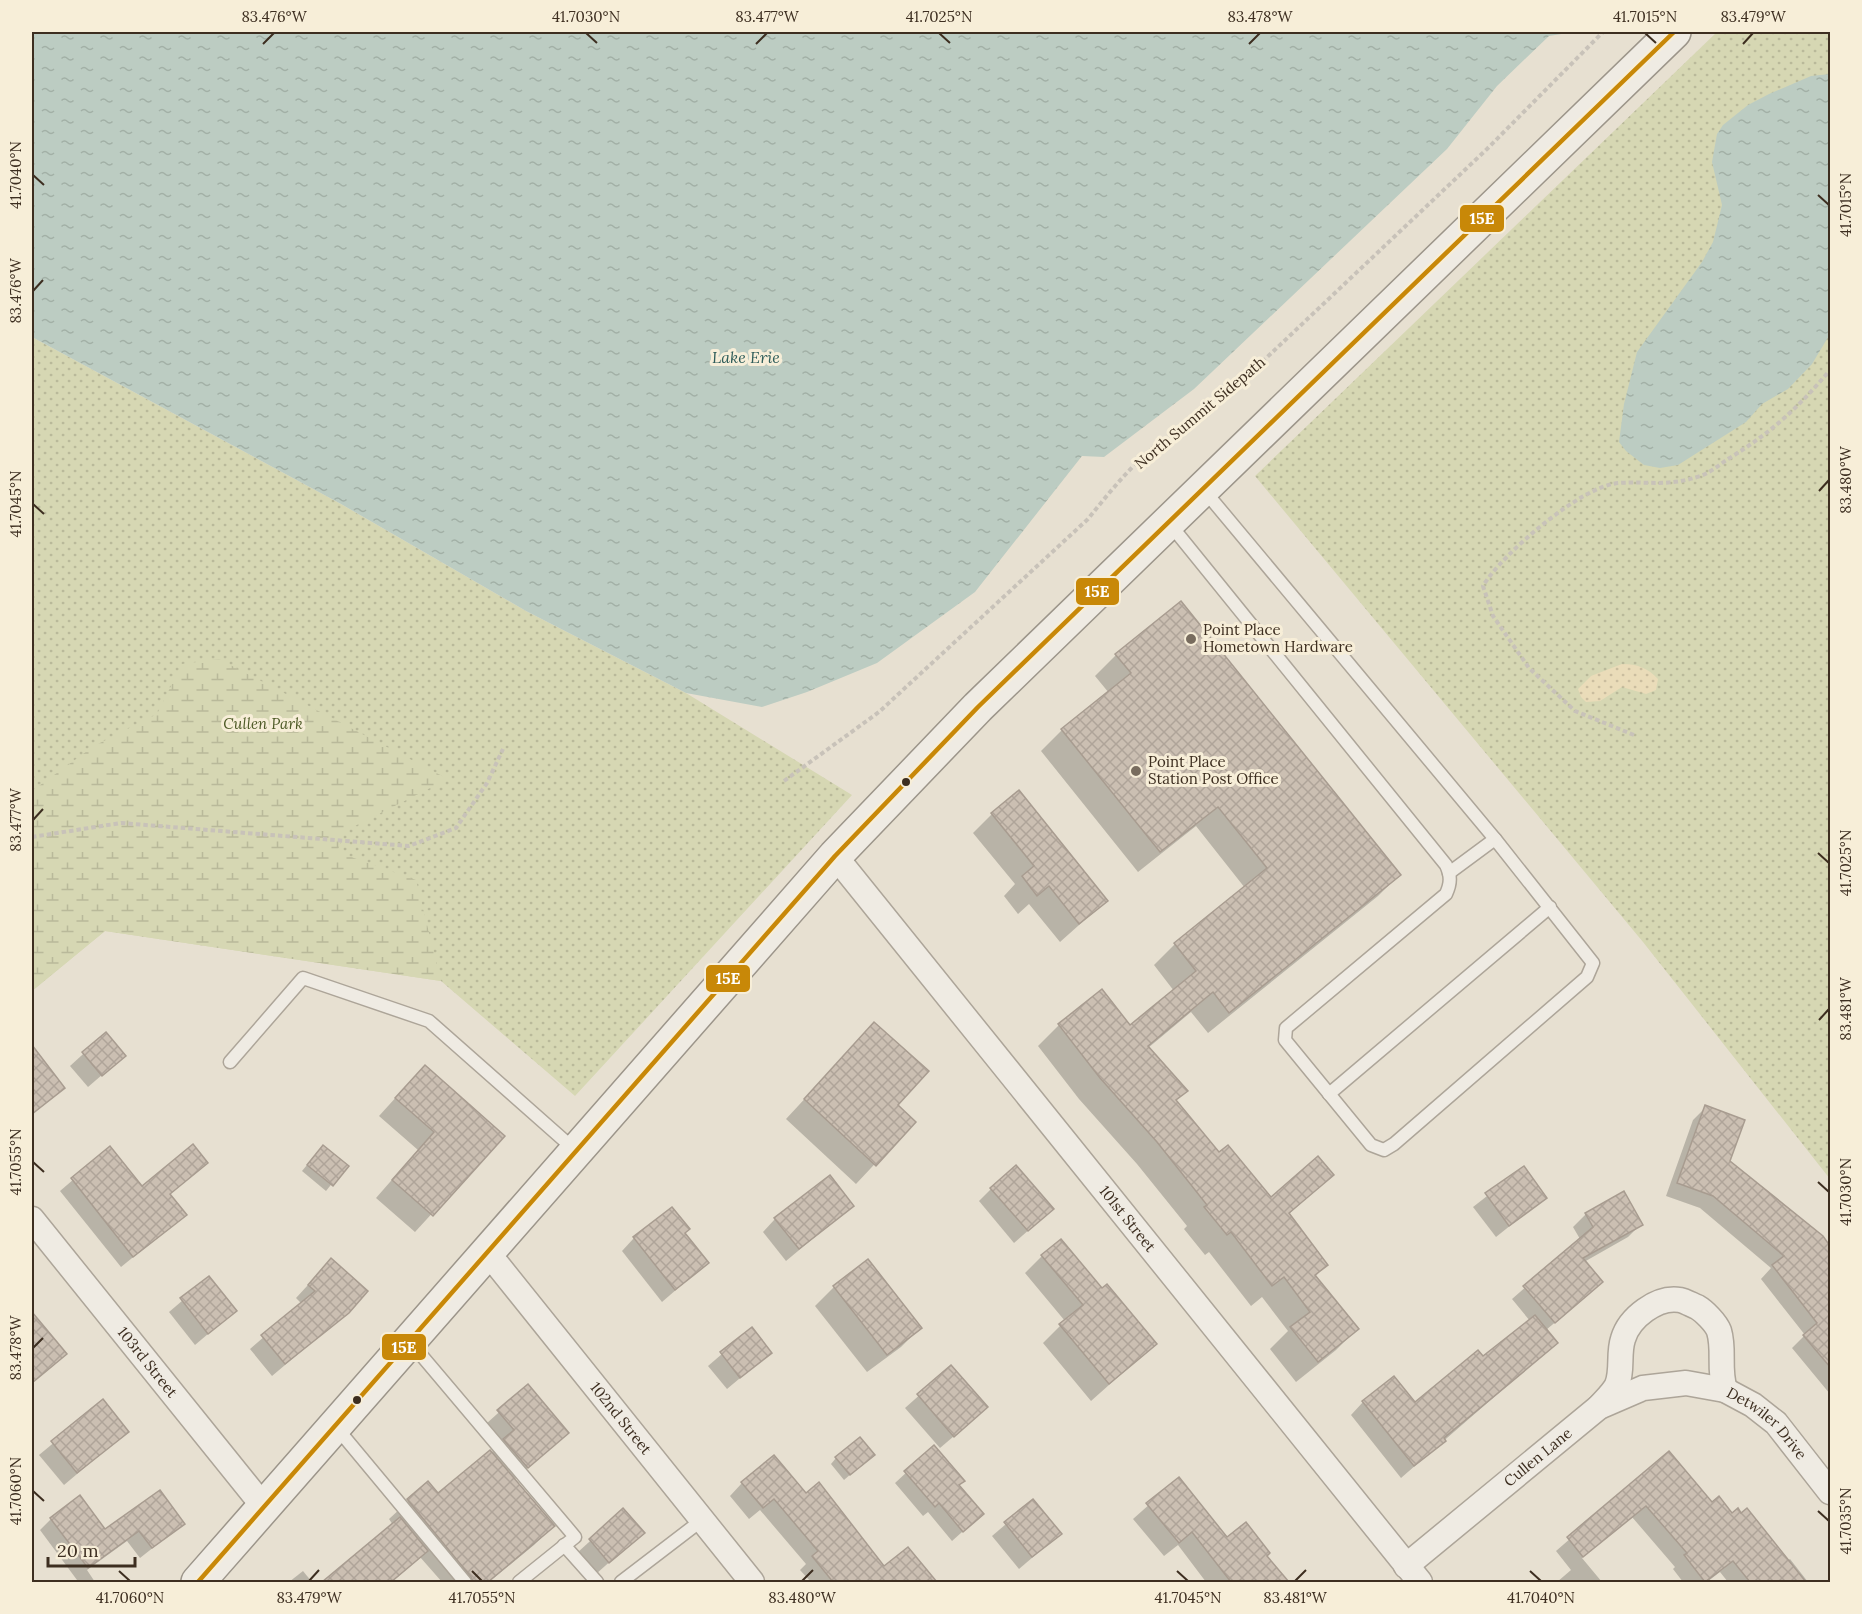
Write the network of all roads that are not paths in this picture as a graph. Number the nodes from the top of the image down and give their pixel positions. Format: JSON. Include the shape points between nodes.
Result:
{"nodes":[{"id":1,"x":1674,"y":32,"type":"edge"},
{"id":2,"x":1202,"y":488,"type":"junction"},
{"id":3,"x":1168,"y":522,"type":"junction"},
{"id":4,"x":1495,"y":839,"type":"junction"},
{"id":5,"x":835,"y":856,"type":"junction"},
{"id":6,"x":1449,"y":873,"type":"junction"},
{"id":7,"x":1550,"y":907,"type":"junction"},
{"id":8,"x":230,"y":1062,"type":"dead end"},
{"id":9,"x":1329,"y":1094,"type":"junction"},
{"id":10,"x":575,"y":1151,"type":"junction"},
{"id":11,"x":32,"y":1219,"type":"edge"},
{"id":12,"x":488,"y":1253,"type":"junction"},
{"id":13,"x":411,"y":1342,"type":"junction"},
{"id":14,"x":1686,"y":1383,"type":"joint"},
{"id":15,"x":1725,"y":1390,"type":"junction"},
{"id":16,"x":1599,"y":1407,"type":"junction"},
{"id":17,"x":335,"y":1426,"type":"junction"},
{"id":18,"x":1830,"y":1492,"type":"edge"},
{"id":19,"x":264,"y":1508,"type":"junction"},
{"id":20,"x":702,"y":1520,"type":"junction"},
{"id":21,"x":564,"y":1545,"type":"junction"},
{"id":22,"x":1413,"y":1574,"type":"edge"},
{"id":23,"x":204,"y":1580,"type":"edge"},
{"id":24,"x":465,"y":1582,"type":"edge"},
{"id":25,"x":519,"y":1582,"type":"edge"},
{"id":26,"x":597,"y":1582,"type":"edge"},
{"id":27,"x":621,"y":1582,"type":"edge"},
{"id":28,"x":752,"y":1582,"type":"edge"}],
"edges":[{"from":1,"to":2,"type":"main road"},
{"from":2,"to":3,"type":"main road"},
{"from":2,"to":4,"type":"lane"},
{"from":3,"to":5,"type":"main road","via":[[978,707]]},
{"from":3,"to":6,"type":"lane"},
{"from":4,"to":6,"type":"lane"},
{"from":4,"to":7,"type":"lane"},
{"from":5,"to":10,"type":"main road"},
{"from":5,"to":22,"type":"street","name":"101st Street"},
{"from":6,"to":9,"type":"lane","via":[[1451,882],[1446,894],[1286,1028],[1286,1040]]},
{"from":7,"to":9,"type":"lane"},
{"from":7,"to":9,"type":"lane","via":[[1593,963],[1591,971],[1394,1144],[1384,1150],[1371,1144]]},
{"from":8,"to":10,"type":"lane","via":[[303,978],[429,1021]]},
{"from":10,"to":12,"type":"main road"},
{"from":11,"to":19,"type":"street","name":"103rd Street"},
{"from":12,"to":13,"type":"main road"},
{"from":12,"to":20,"type":"street","name":"102nd Street"},
{"from":13,"to":17,"type":"main road"},
{"from":13,"to":21,"type":"lane","via":[[575,1537]]},
{"from":14,"to":15,"type":"street","name":"Detwiler Drive"},
{"from":14,"to":16,"type":"street","name":"Cullen Lane","via":[[1643,1388]]},
{"from":15,"to":16,"type":"street","via":[[1720,1373],[1718,1328],[1700,1309],[1679,1300],[1662,1302],[1644,1310],[1631,1324],[1622,1340],[1617,1386]]},
{"from":15,"to":18,"type":"street","name":"Detwiler Drive","via":[[1754,1405],[1776,1424]]},
{"from":16,"to":22,"type":"street","name":"Cullen Lane"},
{"from":17,"to":19,"type":"main road"},
{"from":17,"to":24,"type":"lane"},
{"from":19,"to":23,"type":"main road"},
{"from":20,"to":27,"type":"lane"},
{"from":20,"to":28,"type":"street","name":"102nd Street"},
{"from":21,"to":25,"type":"lane"},
{"from":21,"to":26,"type":"lane"}]}
